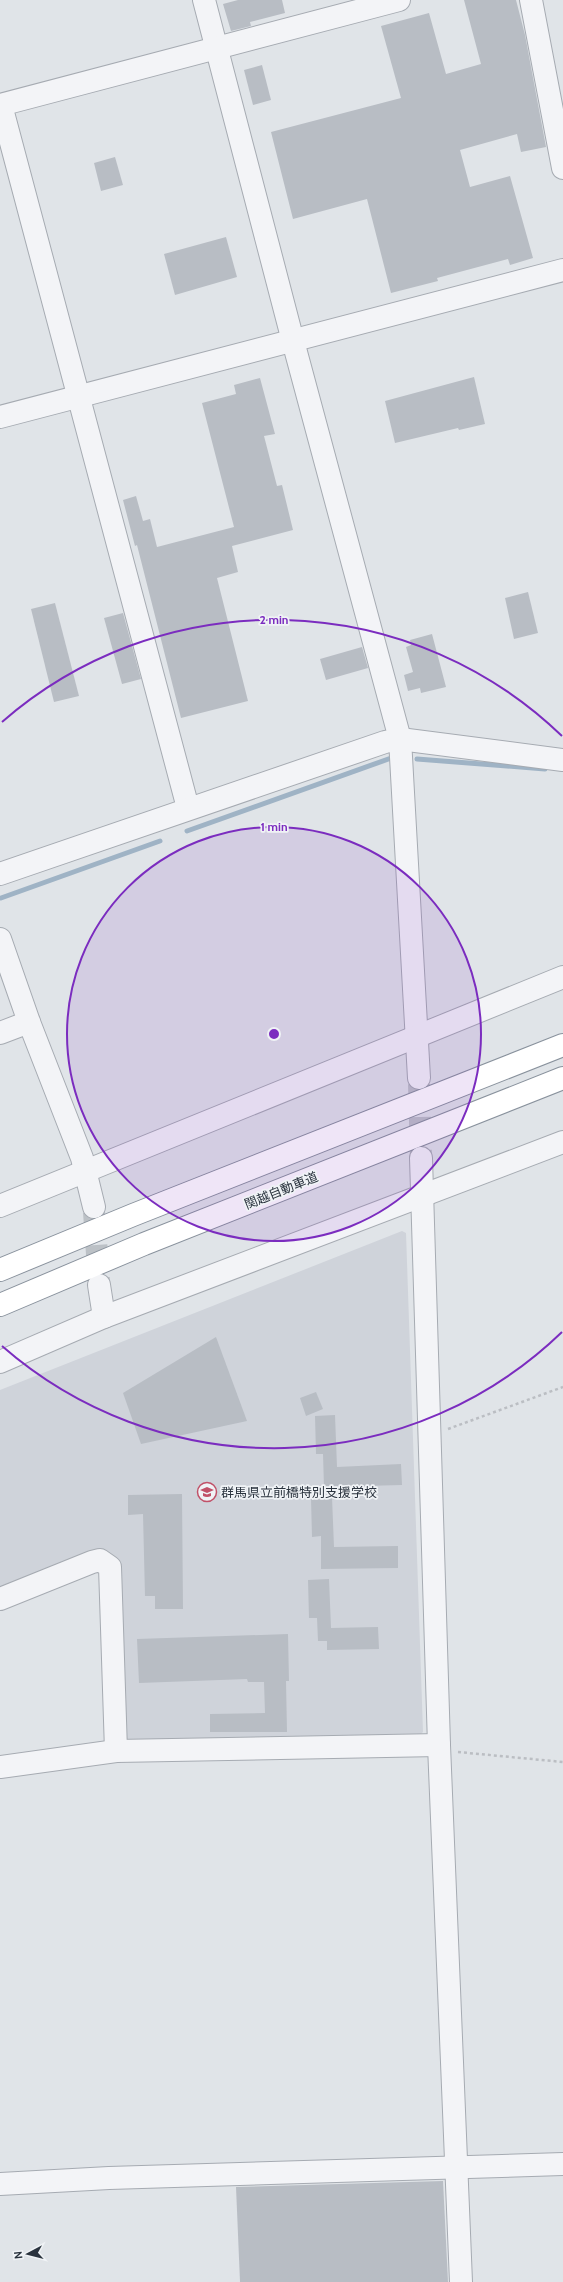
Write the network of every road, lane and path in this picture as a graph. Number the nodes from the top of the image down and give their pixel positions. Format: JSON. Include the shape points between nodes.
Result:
{"nodes":[{"id":1,"x":204,"y":0,"type":"edge"},
{"id":2,"x":399,"y":0,"type":"edge"},
{"id":3,"x":531,"y":0,"type":"edge"},
{"id":4,"x":217,"y":47,"type":"junction"},
{"id":5,"x":1,"y":105,"type":"edge"},
{"id":6,"x":563,"y":168,"type":"edge"},
{"id":7,"x":563,"y":270,"type":"edge"},
{"id":8,"x":293,"y":341,"type":"junction"},
{"id":9,"x":80,"y":396,"type":"junction"},
{"id":10,"x":0,"y":417,"type":"edge"},
{"id":11,"x":400,"y":739,"type":"junction"},
{"id":12,"x":563,"y":760,"type":"edge"},
{"id":13,"x":188,"y":808,"type":"junction"},
{"id":14,"x":0,"y":874,"type":"edge"},
{"id":15,"x":0,"y":939,"type":"edge"},
{"id":16,"x":563,"y":977,"type":"edge"},
{"id":17,"x":28,"y":1022,"type":"junction"},
{"id":18,"x":0,"y":1033,"type":"edge"},
{"id":19,"x":417,"y":1038,"type":"junction"},
{"id":20,"x":563,"y":1045,"type":"edge"},
{"id":21,"x":419,"y":1078,"type":"tunnel mouth"},
{"id":22,"x":563,"y":1078,"type":"edge"},
{"id":23,"x":563,"y":1142,"type":"edge"},
{"id":24,"x":421,"y":1158,"type":"tunnel mouth"},
{"id":25,"x":86,"y":1170,"type":"junction"},
{"id":26,"x":423,"y":1195,"type":"junction"},
{"id":27,"x":0,"y":1206,"type":"edge"},
{"id":28,"x":94,"y":1207,"type":"tunnel mouth"},
{"id":29,"x":0,"y":1270,"type":"edge"},
{"id":30,"x":99,"y":1285,"type":"tunnel mouth"},
{"id":31,"x":0,"y":1305,"type":"edge"},
{"id":32,"x":104,"y":1317,"type":"junction"},
{"id":33,"x":0,"y":1362,"type":"edge"},
{"id":34,"x":563,"y":1387,"type":"edge"},
{"id":35,"x":430,"y":1434,"type":"junction"},
{"id":36,"x":0,"y":1599,"type":"edge"},
{"id":37,"x":439,"y":1746,"type":"junction"},
{"id":38,"x":116,"y":1750,"type":"junction"},
{"id":39,"x":563,"y":1762,"type":"edge"},
{"id":40,"x":0,"y":1767,"type":"edge"},
{"id":41,"x":563,"y":2164,"type":"edge"},
{"id":42,"x":457,"y":2166,"type":"junction"},
{"id":43,"x":0,"y":2184,"type":"edge"},
{"id":44,"x":461,"y":2282,"type":"edge"}],
"edges":[{"from":1,"to":4,"type":"street"},
{"from":2,"to":4,"type":"street"},
{"from":3,"to":6,"type":"street"},
{"from":4,"to":5,"type":"street"},
{"from":4,"to":8,"type":"street"},
{"from":5,"to":9,"type":"street"},
{"from":7,"to":8,"type":"street"},
{"from":8,"to":9,"type":"street"},
{"from":8,"to":11,"type":"street"},
{"from":9,"to":10,"type":"street"},
{"from":9,"to":13,"type":"street"},
{"from":11,"to":12,"type":"street"},
{"from":11,"to":13,"type":"street"},
{"from":11,"to":19,"type":"street"},
{"from":13,"to":14,"type":"street"},
{"from":15,"to":17,"type":"street"},
{"from":16,"to":19,"type":"street"},
{"from":17,"to":18,"type":"street"},
{"from":17,"to":25,"type":"street"},
{"from":19,"to":21,"type":"street"},
{"from":19,"to":25,"type":"street"},
{"from":20,"to":29,"type":"highway","via":[[133,1214]]},
{"from":22,"to":31,"type":"highway","name":"関越自動車道","via":[[151,1241]]},
{"from":23,"to":26,"type":"street"},
{"from":24,"to":26,"type":"street"},
{"from":25,"to":27,"type":"street"},
{"from":25,"to":28,"type":"street"},
{"from":26,"to":32,"type":"street"},
{"from":26,"to":35,"type":"street"},
{"from":30,"to":32,"type":"street"},
{"from":32,"to":33,"type":"street"},
{"from":34,"to":35,"type":"path"},
{"from":35,"to":37,"type":"street"},
{"from":36,"to":38,"type":"street","via":[[92,1562],[100,1560],[110,1567]]},
{"from":37,"to":38,"type":"street"},
{"from":37,"to":39,"type":"path","via":[[453,1752]]},
{"from":37,"to":42,"type":"street"},
{"from":38,"to":40,"type":"street"},
{"from":41,"to":42,"type":"street"},
{"from":42,"to":43,"type":"street"},
{"from":42,"to":44,"type":"street"}]}
